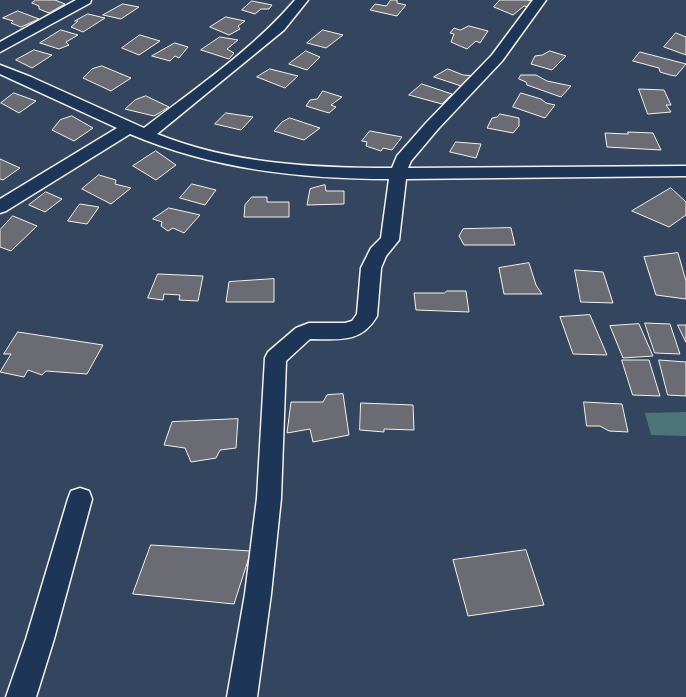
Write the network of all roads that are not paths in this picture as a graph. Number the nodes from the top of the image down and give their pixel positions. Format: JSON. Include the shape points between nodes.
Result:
{"nodes":[{"id":1,"x":85,"y":0,"type":"edge"},
{"id":2,"x":302,"y":0,"type":"edge"},
{"id":3,"x":540,"y":0,"type":"edge"},
{"id":4,"x":0,"y":48,"type":"edge"},
{"id":5,"x":0,"y":69,"type":"edge"},
{"id":6,"x":130,"y":127,"type":"junction"},
{"id":7,"x":146,"y":135,"type":"junction"},
{"id":8,"x":686,"y":171,"type":"edge"},
{"id":9,"x":398,"y":174,"type":"junction"},
{"id":10,"x":0,"y":207,"type":"edge"},
{"id":11,"x":80,"y":498,"type":"dead end"},
{"id":12,"x":21,"y":697,"type":"edge"},
{"id":13,"x":242,"y":697,"type":"edge"}],
"edges":[{"from":1,"to":4,"type":"street"},
{"from":2,"to":7,"type":"street","via":[[279,27]]},
{"from":3,"to":9,"type":"street","via":[[497,58],[408,151]]},
{"from":5,"to":6,"type":"street"},
{"from":6,"to":7,"type":"street"},
{"from":6,"to":10,"type":"street","via":[[87,156]]},
{"from":7,"to":9,"type":"street","via":[[208,156],[280,170]]},
{"from":8,"to":9,"type":"street"},
{"from":9,"to":13,"type":"street","via":[[393,229],[390,240],[378,253],[371,268],[367,316],[359,326],[346,331],[303,333],[276,358],[268,498],[258,594]]},
{"from":11,"to":12,"type":"street"}]}
